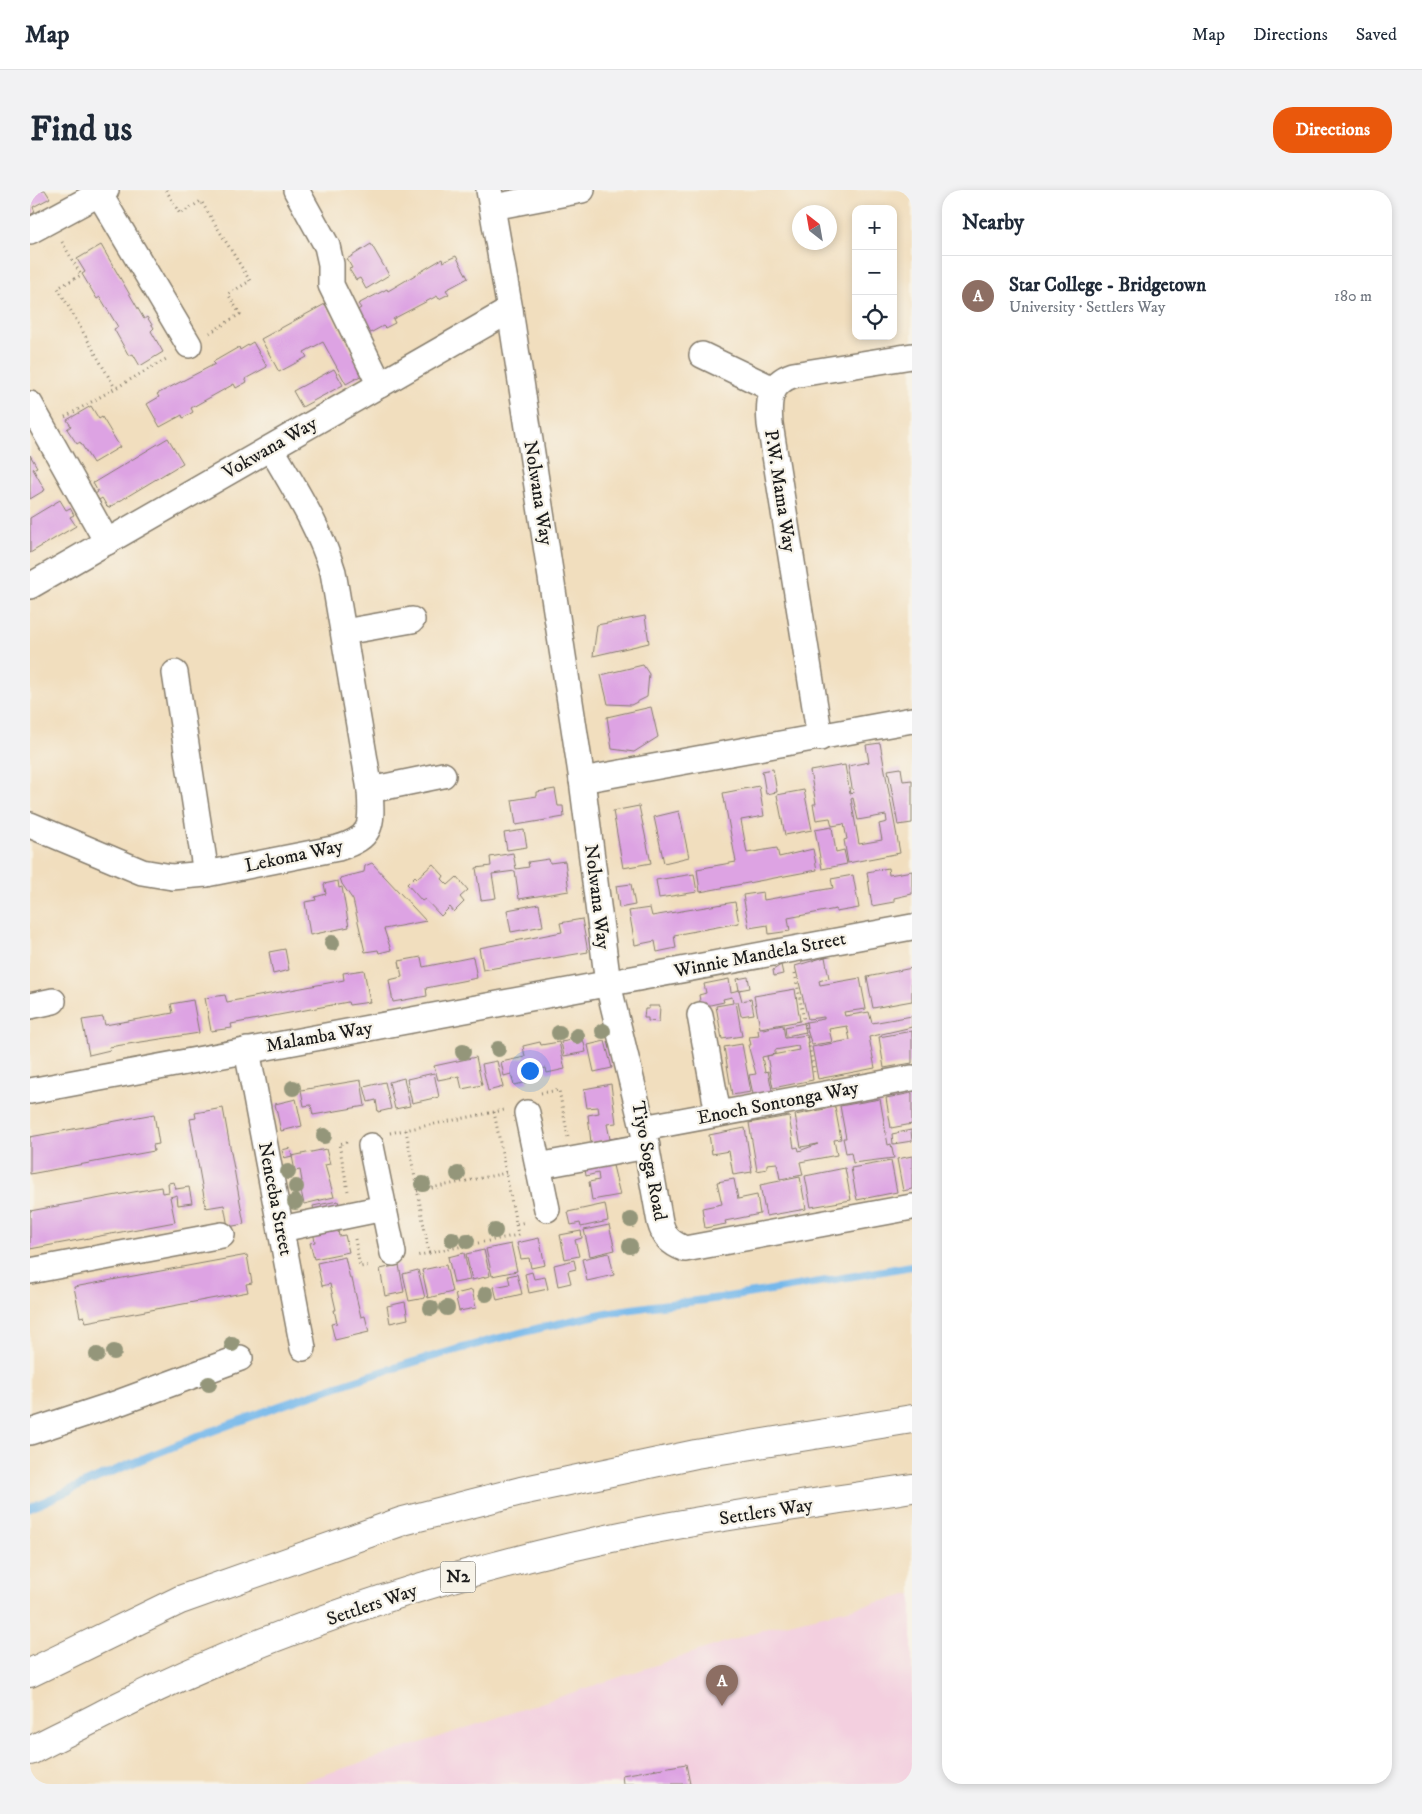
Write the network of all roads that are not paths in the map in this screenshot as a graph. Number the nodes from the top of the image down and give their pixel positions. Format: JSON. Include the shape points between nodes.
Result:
{"nodes":[{"id":1,"x":296,"y":190,"type":"edge"},
{"id":2,"x":582,"y":190,"type":"edge"},
{"id":3,"x":101,"y":191,"type":"edge"},
{"id":4,"x":491,"y":198,"type":"edge"},
{"id":5,"x":40,"y":225,"type":"edge"},
{"id":6,"x":510,"y":310,"type":"junction"},
{"id":7,"x":189,"y":346,"type":"dead end"},
{"id":8,"x":702,"y":355,"type":"dead end"},
{"id":9,"x":912,"y":356,"type":"edge"},
{"id":10,"x":380,"y":385,"type":"junction"},
{"id":11,"x":773,"y":389,"type":"junction"},
{"id":12,"x":30,"y":404,"type":"edge"},
{"id":13,"x":272,"y":448,"type":"junction"},
{"id":14,"x":107,"y":542,"type":"junction"},
{"id":15,"x":30,"y":586,"type":"edge"},
{"id":16,"x":412,"y":620,"type":"dead end"},
{"id":17,"x":344,"y":632,"type":"junction"},
{"id":18,"x":175,"y":672,"type":"dead end"},
{"id":19,"x":912,"y":720,"type":"edge"},
{"id":20,"x":820,"y":738,"type":"junction"},
{"id":21,"x":443,"y":775,"type":"dead end"},
{"id":22,"x":582,"y":780,"type":"junction"},
{"id":23,"x":370,"y":790,"type":"junction"},
{"id":24,"x":30,"y":825,"type":"edge"},
{"id":25,"x":206,"y":874,"type":"junction"},
{"id":26,"x":912,"y":927,"type":"edge"},
{"id":27,"x":608,"y":984,"type":"junction"},
{"id":28,"x":700,"y":1015,"type":"dead end"},
{"id":29,"x":247,"y":1050,"type":"junction"},
{"id":30,"x":912,"y":1078,"type":"edge"},
{"id":31,"x":30,"y":1091,"type":"edge"},
{"id":32,"x":524,"y":1105,"type":"road end"},
{"id":33,"x":718,"y":1114,"type":"junction"},
{"id":34,"x":645,"y":1138,"type":"junction"},
{"id":35,"x":379,"y":1140,"type":"road end"},
{"id":36,"x":538,"y":1166,"type":"junction"},
{"id":37,"x":912,"y":1207,"type":"edge"},
{"id":38,"x":384,"y":1208,"type":"junction"},
{"id":39,"x":539,"y":1215,"type":"road end"},
{"id":40,"x":281,"y":1228,"type":"junction"},
{"id":41,"x":222,"y":1236,"type":"dead end"},
{"id":42,"x":393,"y":1253,"type":"dead end"},
{"id":43,"x":30,"y":1272,"type":"edge"},
{"id":44,"x":303,"y":1348,"type":"dead end"},
{"id":45,"x":240,"y":1358,"type":"dead end"},
{"id":46,"x":912,"y":1419,"type":"edge"},
{"id":47,"x":30,"y":1432,"type":"edge"},
{"id":48,"x":912,"y":1488,"type":"edge"},
{"id":49,"x":30,"y":1673,"type":"edge"},
{"id":50,"x":30,"y":1751,"type":"edge"}],
"edges":[{"from":1,"to":10,"type":"street","via":[[327,246],[331,264],[329,280]]},
{"from":2,"to":4,"type":"street"},
{"from":3,"to":5,"type":"street"},
{"from":3,"to":7,"type":"street"},
{"from":4,"to":6,"type":"street","name":"Nolwana Way"},
{"from":6,"to":10,"type":"street","name":"Vokwana Way"},
{"from":6,"to":22,"type":"street","name":"Nolwana Way"},
{"from":8,"to":11,"type":"street"},
{"from":9,"to":11,"type":"street","via":[[793,375],[783,378]]},
{"from":10,"to":13,"type":"street","name":"Vokwana Way"},
{"from":11,"to":20,"type":"street","name":"P.W. Mama Way","via":[[768,410]]},
{"from":12,"to":14,"type":"street"},
{"from":13,"to":14,"type":"street","name":"Vokwana Way"},
{"from":13,"to":17,"type":"street","name":"Lekoma Way","via":[[328,554]]},
{"from":14,"to":15,"type":"street","name":"Vokwana Way"},
{"from":16,"to":17,"type":"street"},
{"from":17,"to":23,"type":"street","name":"Lekoma Way"},
{"from":18,"to":25,"type":"street"},
{"from":19,"to":20,"type":"street"},
{"from":20,"to":22,"type":"street"},
{"from":21,"to":23,"type":"street"},
{"from":22,"to":27,"type":"street","name":"Nolwana Way"},
{"from":23,"to":25,"type":"street","name":"Lekoma Way","via":[[371,820],[357,842]]},
{"from":24,"to":25,"type":"street","name":"Lekoma Way","via":[[142,872],[172,877]]},
{"from":26,"to":27,"type":"street","name":"Winnie Mandela Street"},
{"from":27,"to":29,"type":"street","name":"Malamba Way"},
{"from":27,"to":34,"type":"street","name":"Tiyo Soga Road"},
{"from":28,"to":33,"type":"street"},
{"from":29,"to":31,"type":"street","name":"Malamba Way"},
{"from":29,"to":40,"type":"street","name":"Nenceba Street"},
{"from":30,"to":33,"type":"street","name":"Enoch Sontonga Way"},
{"from":32,"to":36,"type":"street"},
{"from":33,"to":34,"type":"street","name":"Enoch Sontonga Way"},
{"from":34,"to":36,"type":"street","name":"Enoch Sontonga Way"},
{"from":34,"to":37,"type":"street","name":"Tiyo Soga Road","via":[[664,1235],[674,1245],[685,1249]]},
{"from":35,"to":38,"type":"street"},
{"from":36,"to":39,"type":"street"},
{"from":38,"to":40,"type":"street"},
{"from":38,"to":42,"type":"street"},
{"from":40,"to":44,"type":"street","name":"Nenceba Street"},
{"from":41,"to":43,"type":"street"},
{"from":45,"to":47,"type":"street"},
{"from":46,"to":49,"type":"highway","via":[[696,1454],[521,1491],[403,1521],[180,1600]]},
{"from":48,"to":50,"type":"highway","name":"Settlers Way","number":"N2","via":[[651,1530],[545,1554],[401,1594],[198,1669]]}]}
